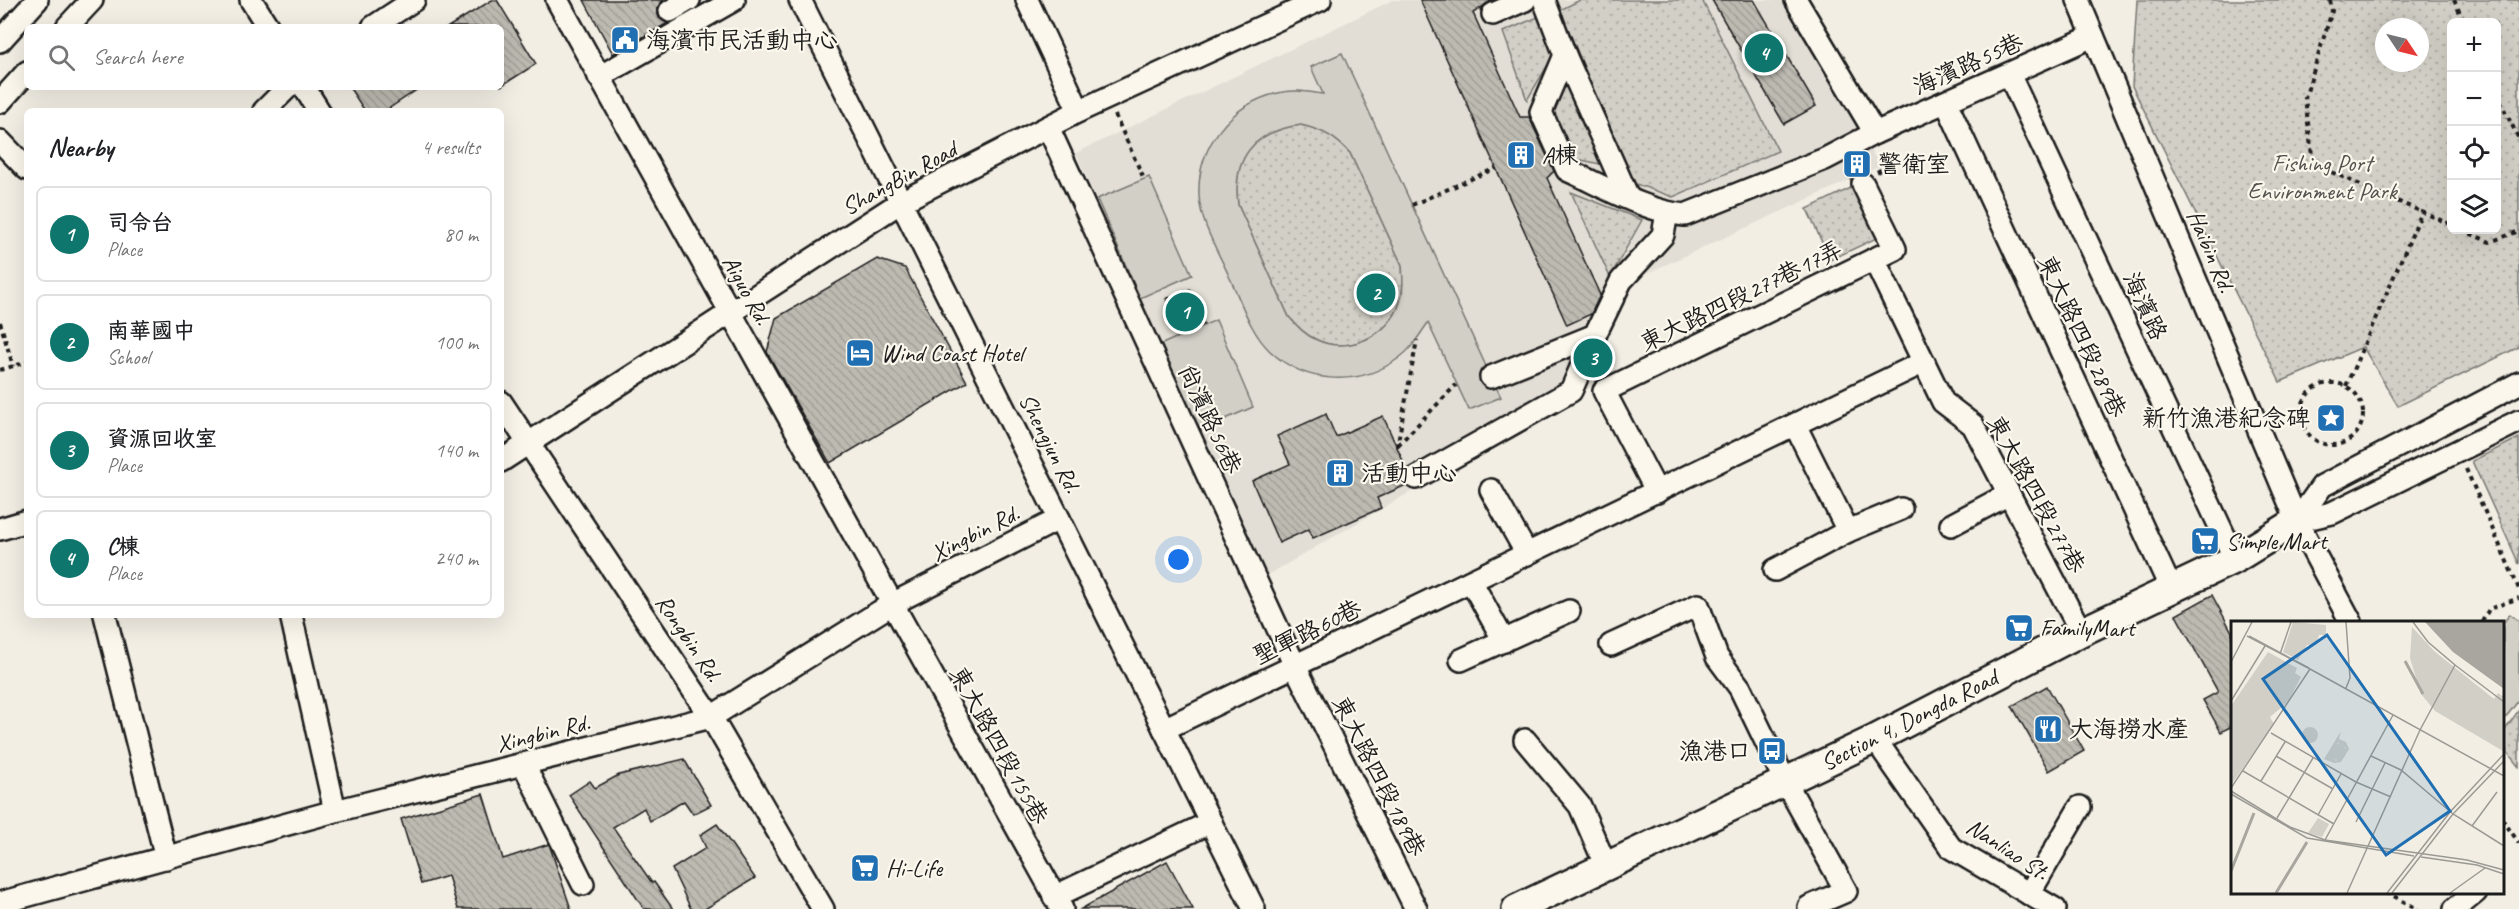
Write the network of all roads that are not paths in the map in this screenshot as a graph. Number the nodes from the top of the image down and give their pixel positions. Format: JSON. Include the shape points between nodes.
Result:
{"nodes":[{"id":1,"x":37,"y":0,"type":"edge"},
{"id":2,"x":92,"y":0,"type":"edge"},
{"id":3,"x":251,"y":0,"type":"edge"},
{"id":4,"x":414,"y":0,"type":"edge"},
{"id":5,"x":557,"y":0,"type":"edge"},
{"id":6,"x":688,"y":0,"type":"edge"},
{"id":7,"x":734,"y":0,"type":"edge"},
{"id":8,"x":800,"y":0,"type":"edge"},
{"id":9,"x":1027,"y":0,"type":"edge"},
{"id":10,"x":1320,"y":0,"type":"edge"},
{"id":11,"x":1525,"y":0,"type":"edge"},
{"id":12,"x":1544,"y":0,"type":"edge"},
{"id":13,"x":1796,"y":0,"type":"edge"},
{"id":14,"x":2078,"y":0,"type":"edge"},
{"id":15,"x":670,"y":11,"type":"dead end"},
{"id":16,"x":1493,"y":14,"type":"dead end"},
{"id":17,"x":71,"y":24,"type":"edge"},
{"id":18,"x":266,"y":24,"type":"edge"},
{"id":19,"x":378,"y":24,"type":"edge"},
{"id":20,"x":2093,"y":36,"type":"junction"},
{"id":21,"x":0,"y":40,"type":"edge"},
{"id":22,"x":1565,"y":55,"type":"junction"},
{"id":23,"x":2009,"y":74,"type":"junction"},
{"id":24,"x":24,"y":75,"type":"edge"},
{"id":25,"x":599,"y":77,"type":"junction"},
{"id":26,"x":285,"y":90,"type":"edge"},
{"id":27,"x":306,"y":90,"type":"edge"},
{"id":28,"x":0,"y":102,"type":"edge"},
{"id":29,"x":1946,"y":102,"type":"junction"},
{"id":30,"x":267,"y":108,"type":"edge"},
{"id":31,"x":317,"y":108,"type":"edge"},
{"id":32,"x":1079,"y":111,"type":"junction"},
{"id":33,"x":1048,"y":127,"type":"junction"},
{"id":34,"x":1870,"y":136,"type":"junction"},
{"id":35,"x":0,"y":141,"type":"edge"},
{"id":36,"x":24,"y":166,"type":"edge"},
{"id":37,"x":1863,"y":184,"type":"road end"},
{"id":38,"x":1628,"y":196,"type":"junction"},
{"id":39,"x":901,"y":202,"type":"junction"},
{"id":40,"x":1666,"y":213,"type":"junction"},
{"id":41,"x":1874,"y":259,"type":"junction"},
{"id":42,"x":729,"y":311,"type":"junction"},
{"id":43,"x":1595,"y":335,"type":"junction"},
{"id":44,"x":1924,"y":362,"type":"junction"},
{"id":45,"x":1491,"y":377,"type":"dead end"},
{"id":46,"x":2519,"y":383,"type":"edge"},
{"id":47,"x":504,"y":407,"type":"edge"},
{"id":48,"x":2519,"y":420,"type":"edge"},
{"id":49,"x":1795,"y":425,"type":"junction"},
{"id":50,"x":527,"y":443,"type":"junction"},
{"id":51,"x":504,"y":459,"type":"edge"},
{"id":52,"x":1416,"y":478,"type":"dead end"},
{"id":53,"x":1491,"y":490,"type":"dead end"},
{"id":54,"x":1657,"y":492,"type":"junction"},
{"id":55,"x":2009,"y":494,"type":"junction"},
{"id":56,"x":1901,"y":509,"type":"dead end"},
{"id":57,"x":1059,"y":519,"type":"junction"},
{"id":58,"x":2297,"y":521,"type":"junction"},
{"id":59,"x":24,"y":522,"type":"edge"},
{"id":60,"x":1951,"y":525,"type":"dead end"},
{"id":61,"x":0,"y":529,"type":"edge"},
{"id":62,"x":1848,"y":531,"type":"junction"},
{"id":63,"x":1527,"y":554,"type":"junction"},
{"id":64,"x":2235,"y":559,"type":"junction"},
{"id":65,"x":1775,"y":570,"type":"dead end"},
{"id":66,"x":1471,"y":581,"type":"junction"},
{"id":67,"x":2172,"y":591,"type":"junction"},
{"id":68,"x":892,"y":604,"type":"junction"},
{"id":69,"x":1569,"y":611,"type":"dead end"},
{"id":70,"x":106,"y":618,"type":"edge"},
{"id":71,"x":292,"y":618,"type":"edge"},
{"id":72,"x":2350,"y":621,"type":"edge"},
{"id":73,"x":2081,"y":632,"type":"junction"},
{"id":74,"x":1504,"y":641,"type":"junction"},
{"id":75,"x":1611,"y":645,"type":"dead end"},
{"id":76,"x":1461,"y":660,"type":"dead end"},
{"id":77,"x":1295,"y":666,"type":"junction"},
{"id":78,"x":711,"y":717,"type":"junction"},
{"id":79,"x":1164,"y":729,"type":"junction"},
{"id":80,"x":1875,"y":739,"type":"junction"},
{"id":81,"x":1525,"y":740,"type":"dead end"},
{"id":82,"x":524,"y":765,"type":"junction"},
{"id":83,"x":1785,"y":782,"type":"junction"},
{"id":84,"x":2080,"y":807,"type":"dead end"},
{"id":85,"x":335,"y":812,"type":"junction"},
{"id":86,"x":1211,"y":822,"type":"junction"},
{"id":87,"x":166,"y":858,"type":"junction"},
{"id":88,"x":1606,"y":866,"type":"junction"},
{"id":89,"x":583,"y":884,"type":"dead end"},
{"id":90,"x":2030,"y":894,"type":"junction"},
{"id":91,"x":2474,"y":894,"type":"edge"},
{"id":92,"x":0,"y":903,"type":"edge"},
{"id":93,"x":1058,"y":903,"type":"edge"},
{"id":94,"x":1524,"y":907,"type":"edge"},
{"id":95,"x":823,"y":909,"type":"edge"},
{"id":96,"x":1254,"y":909,"type":"edge"},
{"id":97,"x":1416,"y":909,"type":"edge"},
{"id":98,"x":1810,"y":909,"type":"edge"},
{"id":99,"x":2055,"y":909,"type":"edge"},
{"id":100,"x":2455,"y":909,"type":"edge"}],
"edges":[{"from":1,"to":21,"type":"street"},
{"from":2,"to":17,"type":"street"},
{"from":3,"to":18,"type":"street"},
{"from":4,"to":19,"type":"street"},
{"from":5,"to":25,"type":"street","name":"Aiguo Rd."},
{"from":6,"to":15,"type":"street"},
{"from":7,"to":25,"type":"street"},
{"from":8,"to":39,"type":"street","name":"Shengjun Rd."},
{"from":9,"to":32,"type":"street"},
{"from":10,"to":32,"type":"street","name":"ShangBin Road"},
{"from":11,"to":16,"type":"street"},
{"from":12,"to":22,"type":"street"},
{"from":13,"to":34,"type":"street"},
{"from":14,"to":20,"type":"street","name":"Haibin Rd."},
{"from":20,"to":23,"type":"street","name":"海濱路55巷"},
{"from":20,"to":58,"type":"street","name":"Haibin Rd."},
{"from":22,"to":38,"type":"street"},
{"from":22,"to":38,"type":"street","via":[[1541,112],[1567,170]]},
{"from":23,"to":29,"type":"street","name":"海濱路55巷"},
{"from":23,"to":64,"type":"street","name":"海濱路"},
{"from":24,"to":28,"type":"street"},
{"from":25,"to":42,"type":"street","name":"Aiguo Rd."},
{"from":26,"to":30,"type":"street"},
{"from":27,"to":31,"type":"street"},
{"from":29,"to":34,"type":"street","name":"海濱路55巷"},
{"from":29,"to":67,"type":"street","name":"東大路四段289巷"},
{"from":32,"to":33,"type":"street","name":"ShangBin Road"},
{"from":33,"to":39,"type":"street","name":"ShangBin Road"},
{"from":33,"to":77,"type":"street","name":"尚濱路56巷"},
{"from":34,"to":40,"type":"street","name":"海濱路55巷","via":[[1825,159],[1686,215]]},
{"from":35,"to":36,"type":"street"},
{"from":37,"to":41,"type":"street","via":[[1895,249]]},
{"from":38,"to":40,"type":"street"},
{"from":39,"to":42,"type":"street","name":"ShangBin Road"},
{"from":39,"to":57,"type":"street","name":"Shengjun Rd."},
{"from":40,"to":43,"type":"street","via":[[1663,235],[1621,281]]},
{"from":41,"to":44,"type":"street","name":"東大路四段277巷"},
{"from":41,"to":54,"type":"street","name":"東大路四段277巷17弄","via":[[1604,391]]},
{"from":42,"to":50,"type":"street","name":"ShangBin Road"},
{"from":42,"to":68,"type":"street","name":"Aiguo Rd."},
{"from":43,"to":45,"type":"street"},
{"from":43,"to":52,"type":"street","via":[[1571,391]]},
{"from":44,"to":49,"type":"street","name":"聖軍路60巷"},
{"from":44,"to":55,"type":"street","name":"東大路四段277巷","via":[[1943,402],[1973,425]]},
{"from":46,"to":58,"type":"street","name":"Section 4, Dongda Road","via":[[2322,486]]},
{"from":47,"to":50,"type":"street","name":"Rongbin Rd."},
{"from":48,"to":58,"type":"street","name":"Section 4, Dongda Road","via":[[2332,513]]},
{"from":49,"to":54,"type":"street","name":"聖軍路60巷"},
{"from":49,"to":62,"type":"street"},
{"from":50,"to":51,"type":"street","name":"ShangBin Road"},
{"from":50,"to":78,"type":"street","name":"Rongbin Rd."},
{"from":53,"to":63,"type":"street"},
{"from":54,"to":63,"type":"street","name":"聖軍路60巷"},
{"from":55,"to":60,"type":"street"},
{"from":55,"to":73,"type":"street","name":"東大路四段277巷"},
{"from":56,"to":62,"type":"street"},
{"from":57,"to":68,"type":"street","name":"Xingbin Rd."},
{"from":57,"to":79,"type":"street","name":"Shengjun Rd."},
{"from":58,"to":64,"type":"main road","name":"Section 4, Dongda Road"},
{"from":58,"to":72,"type":"street","name":"Haibin Rd."},
{"from":59,"to":61,"type":"street"},
{"from":62,"to":65,"type":"street"},
{"from":63,"to":66,"type":"street","name":"聖軍路60巷"},
{"from":64,"to":67,"type":"main road","name":"Section 4, Dongda Road"},
{"from":66,"to":74,"type":"street"},
{"from":66,"to":77,"type":"street","name":"聖軍路60巷"},
{"from":67,"to":73,"type":"main road","name":"Section 4, Dongda Road"},
{"from":68,"to":78,"type":"street","name":"Xingbin Rd."},
{"from":68,"to":93,"type":"street","name":"東大路四段155巷"},
{"from":69,"to":74,"type":"street"},
{"from":70,"to":87,"type":"street"},
{"from":71,"to":85,"type":"street"},
{"from":73,"to":80,"type":"main road","name":"Section 4, Dongda Road"},
{"from":74,"to":76,"type":"street"},
{"from":75,"to":83,"type":"street","via":[[1698,605],[1717,657],[1740,688]]},
{"from":77,"to":79,"type":"street","name":"聖軍路60巷"},
{"from":77,"to":97,"type":"street","name":"東大路四段189巷"},
{"from":78,"to":82,"type":"street","name":"Xingbin Rd."},
{"from":78,"to":95,"type":"street","name":"Rongbin Rd."},
{"from":79,"to":86,"type":"street","name":"Shengjun Rd."},
{"from":80,"to":83,"type":"main road","name":"Section 4, Dongda Road"},
{"from":80,"to":90,"type":"street","name":"Nanliao St.","via":[[1951,848]]},
{"from":81,"to":88,"type":"street","via":[[1580,806]]},
{"from":82,"to":85,"type":"street","name":"Xingbin Rd."},
{"from":82,"to":89,"type":"street"},
{"from":83,"to":88,"type":"main road","name":"Section 4, Dongda Road"},
{"from":83,"to":98,"type":"street","via":[[1846,891]]},
{"from":84,"to":90,"type":"street"},
{"from":85,"to":87,"type":"street","name":"Xingbin Rd."},
{"from":86,"to":93,"type":"street"},
{"from":86,"to":96,"type":"street","name":"Shengjun Rd."},
{"from":87,"to":92,"type":"street","name":"Xingbin Rd."},
{"from":88,"to":94,"type":"main road","name":"Section 4, Dongda Road"},
{"from":90,"to":99,"type":"street","name":"Nanliao St."},
{"from":91,"to":100,"type":"street"}]}
